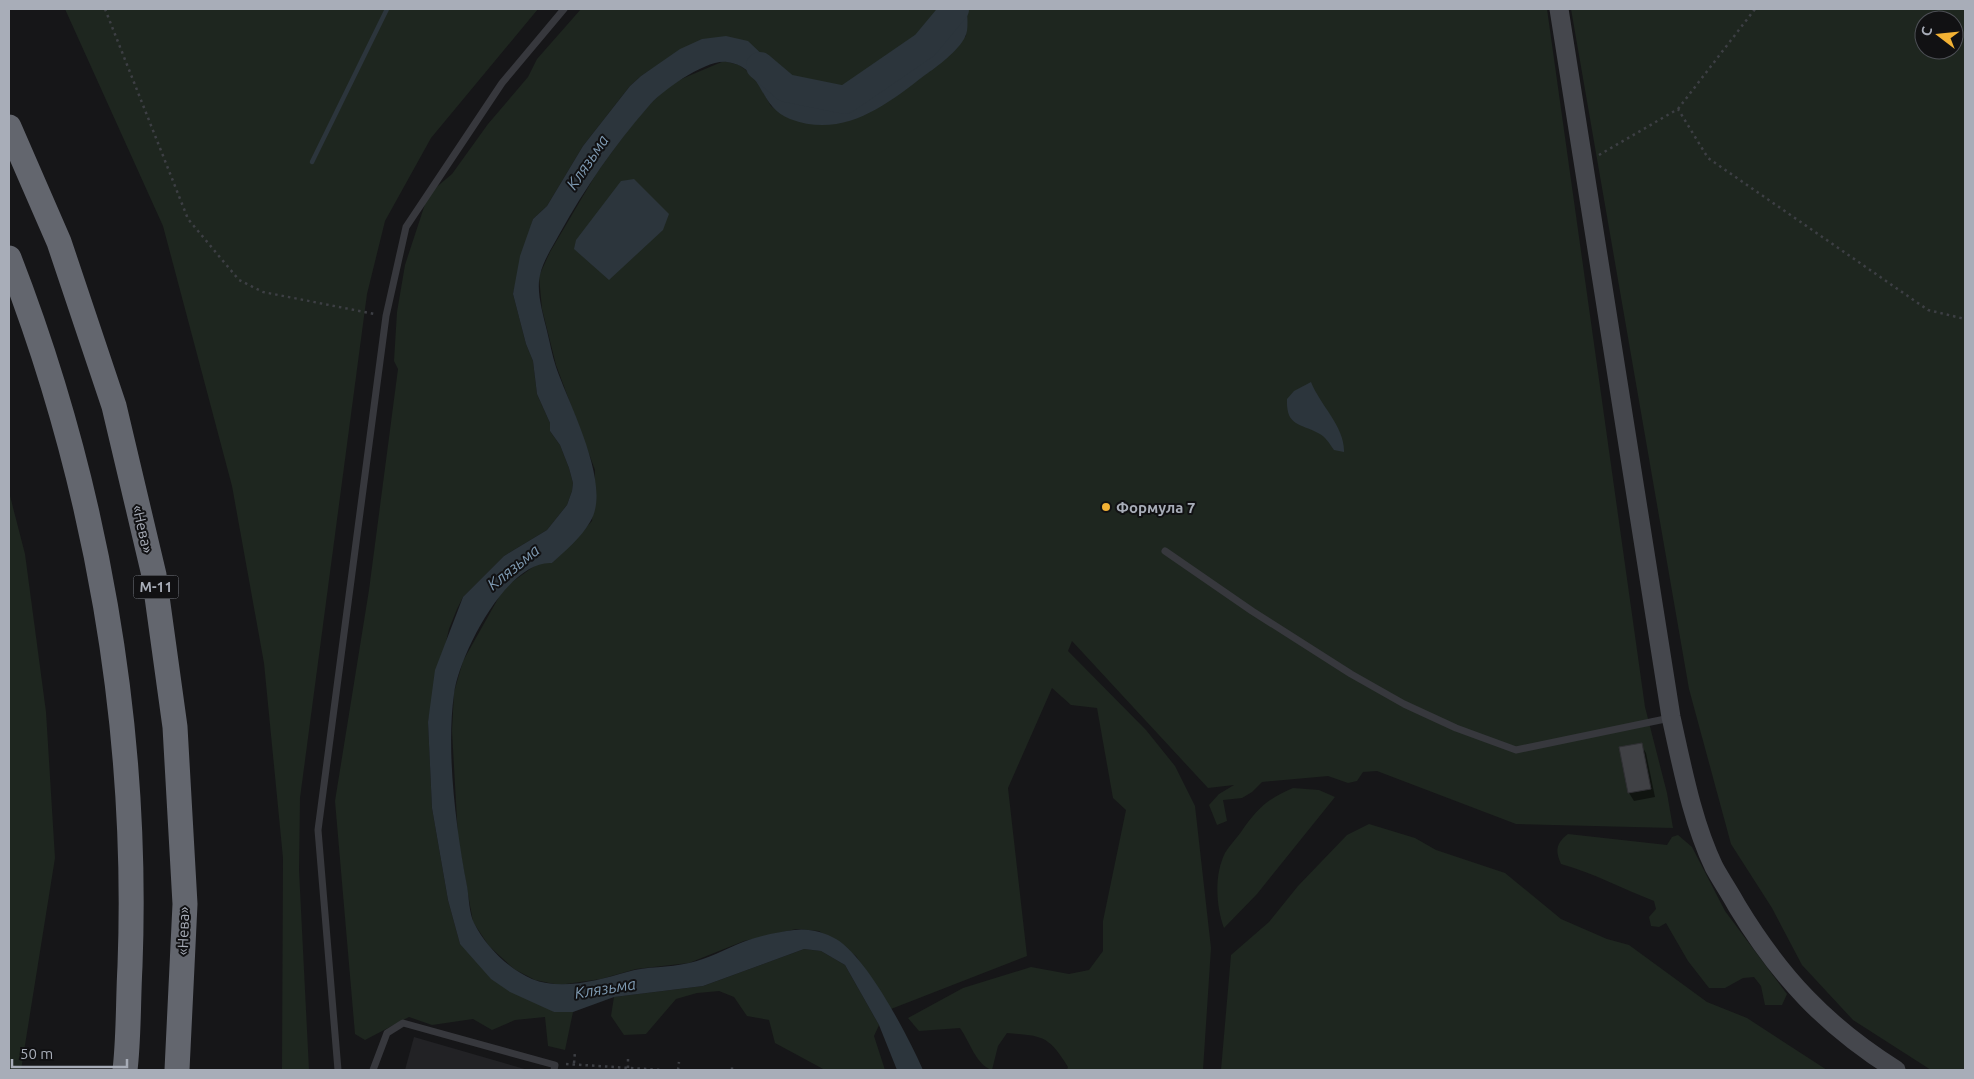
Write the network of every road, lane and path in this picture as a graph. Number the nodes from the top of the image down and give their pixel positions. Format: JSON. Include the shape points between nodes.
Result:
{"nodes":[{"id":1,"x":105,"y":9,"type":"edge"},
{"id":2,"x":564,"y":9,"type":"edge"},
{"id":3,"x":1559,"y":9,"type":"edge"},
{"id":4,"x":1755,"y":9,"type":"edge"},
{"id":5,"x":1678,"y":108,"type":"junction"},
{"id":6,"x":9,"y":127,"type":"edge"},
{"id":7,"x":1583,"y":164,"type":"junction"},
{"id":8,"x":9,"y":258,"type":"edge"},
{"id":9,"x":386,"y":316,"type":"junction"},
{"id":10,"x":1965,"y":319,"type":"edge"},
{"id":11,"x":1164,"y":551,"type":"dead end"},
{"id":12,"x":1670,"y":718,"type":"junction"},
{"id":13,"x":575,"y":1052,"type":"dead end"},
{"id":14,"x":628,"y":1058,"type":"dead end"},
{"id":15,"x":679,"y":1062,"type":"dead end"},
{"id":16,"x":628,"y":1068,"type":"junction"},
{"id":17,"x":125,"y":1070,"type":"edge"},
{"id":18,"x":176,"y":1070,"type":"edge"},
{"id":19,"x":338,"y":1070,"type":"edge"},
{"id":20,"x":373,"y":1070,"type":"edge"},
{"id":21,"x":554,"y":1070,"type":"edge"},
{"id":22,"x":662,"y":1070,"type":"edge"},
{"id":23,"x":678,"y":1070,"type":"edge"},
{"id":24,"x":1896,"y":1070,"type":"edge"}],
"edges":[{"from":1,"to":9,"type":"path","via":[[188,219],[239,280],[263,292]]},
{"from":2,"to":9,"type":"lane","via":[[502,83],[406,227]]},
{"from":3,"to":7,"type":"street"},
{"from":4,"to":5,"type":"path"},
{"from":5,"to":7,"type":"path"},
{"from":5,"to":10,"type":"path","via":[[1708,158],[1928,310]]},
{"from":6,"to":18,"type":"highway","name":"«Нева»","number":"М-11","via":[[59,242],[114,406],[154,575],[175,727],[185,904]]},
{"from":7,"to":12,"type":"street"},
{"from":8,"to":17,"type":"highway","via":[[61,411],[104,594],[124,734],[132,903]]},
{"from":9,"to":19,"type":"lane","via":[[318,830]]},
{"from":11,"to":12,"type":"lane","via":[[1351,674],[1439,720],[1516,750]]},
{"from":12,"to":24,"type":"street","via":[[1689,798],[1714,866],[1758,941],[1795,988],[1837,1028]]},
{"from":13,"to":16,"type":"path","via":[[574,1062]]},
{"from":14,"to":16,"type":"path"},
{"from":15,"to":23,"type":"path"},
{"from":16,"to":22,"type":"path"},
{"from":20,"to":21,"type":"lane","via":[[387,1033],[403,1023],[556,1065]]}]}
